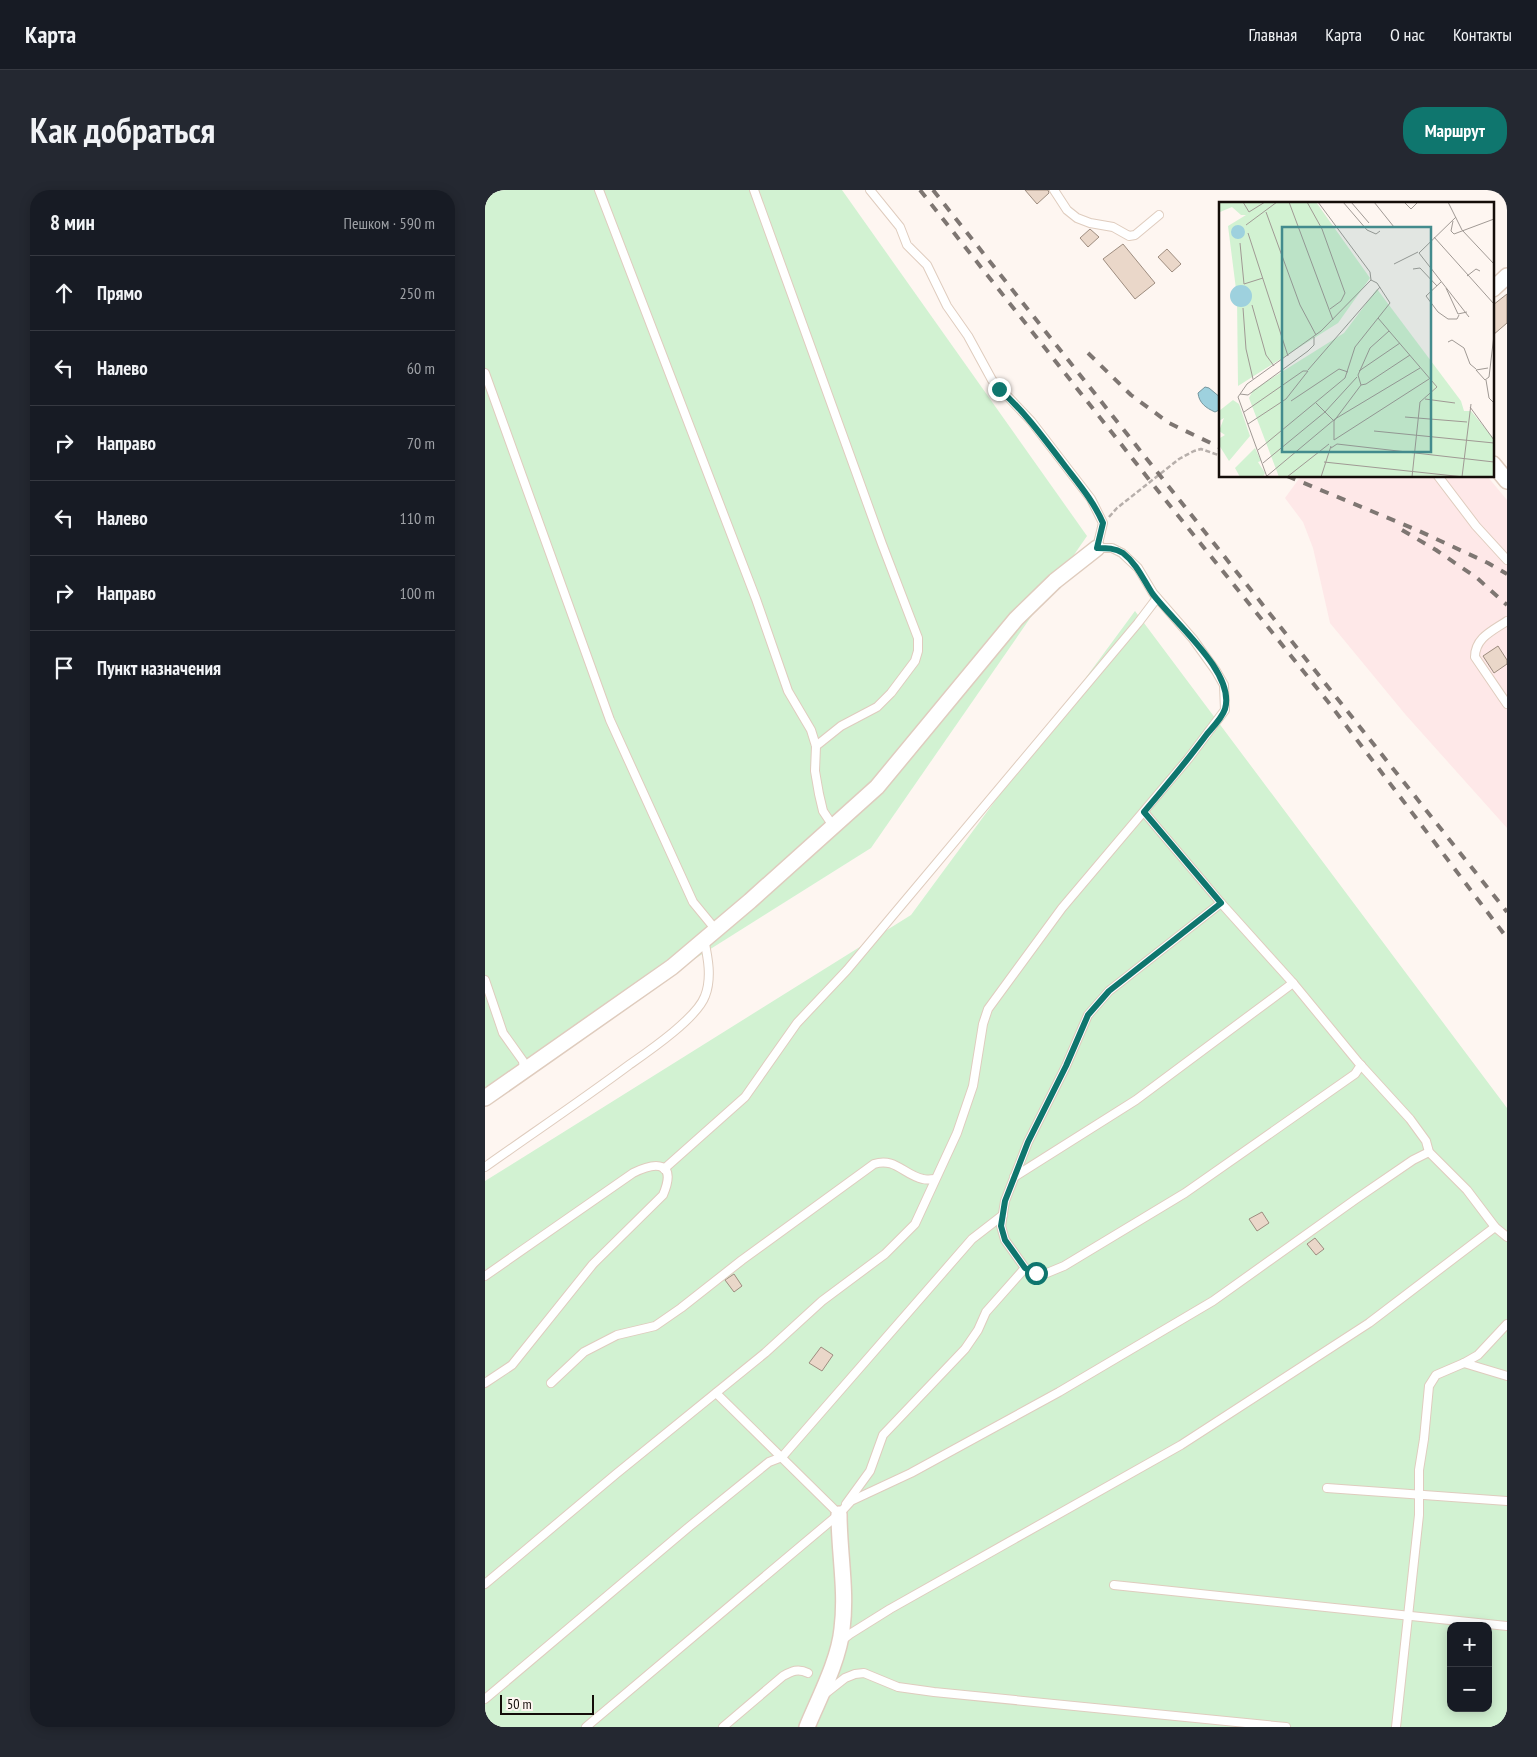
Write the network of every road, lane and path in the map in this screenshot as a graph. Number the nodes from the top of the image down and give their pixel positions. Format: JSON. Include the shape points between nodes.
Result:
{"nodes":[{"id":1,"x":599,"y":190,"type":"edge"},
{"id":2,"x":755,"y":190,"type":"edge"},
{"id":3,"x":870,"y":190,"type":"edge"},
{"id":4,"x":1054,"y":190,"type":"edge"},
{"id":5,"x":1159,"y":215,"type":"dead end"},
{"id":6,"x":1507,"y":276,"type":"edge"},
{"id":7,"x":1494,"y":288,"type":"edge"},
{"id":8,"x":485,"y":373,"type":"edge"},
{"id":9,"x":1219,"y":455,"type":"edge"},
{"id":10,"x":1494,"y":465,"type":"edge"},
{"id":11,"x":1440,"y":478,"type":"edge"},
{"id":12,"x":1507,"y":481,"type":"edge"},
{"id":13,"x":1103,"y":523,"type":"junction"},
{"id":14,"x":1097,"y":548,"type":"junction"},
{"id":15,"x":1507,"y":560,"type":"edge"},
{"id":16,"x":1157,"y":598,"type":"junction"},
{"id":17,"x":1507,"y":621,"type":"edge"},
{"id":18,"x":1507,"y":704,"type":"edge"},
{"id":19,"x":816,"y":746,"type":"junction"},
{"id":20,"x":1144,"y":812,"type":"junction"},
{"id":21,"x":833,"y":826,"type":"junction"},
{"id":22,"x":1221,"y":903,"type":"junction"},
{"id":23,"x":710,"y":935,"type":"junction"},
{"id":24,"x":485,"y":980,"type":"edge"},
{"id":25,"x":1293,"y":983,"type":"junction"},
{"id":26,"x":1361,"y":1065,"type":"junction"},
{"id":27,"x":524,"y":1069,"type":"junction"},
{"id":28,"x":485,"y":1098,"type":"edge"},
{"id":29,"x":1429,"y":1152,"type":"junction"},
{"id":30,"x":485,"y":1167,"type":"edge"},
{"id":31,"x":664,"y":1169,"type":"junction"},
{"id":32,"x":1014,"y":1177,"type":"junction"},
{"id":33,"x":935,"y":1179,"type":"junction"},
{"id":34,"x":1003,"y":1214,"type":"junction"},
{"id":35,"x":1495,"y":1227,"type":"junction"},
{"id":36,"x":1507,"y":1237,"type":"edge"},
{"id":37,"x":1025,"y":1268,"type":"junction"},
{"id":38,"x":485,"y":1276,"type":"edge"},
{"id":39,"x":1507,"y":1324,"type":"edge"},
{"id":40,"x":1464,"y":1363,"type":"junction"},
{"id":41,"x":1507,"y":1376,"type":"edge"},
{"id":42,"x":485,"y":1383,"type":"edge"},
{"id":43,"x":551,"y":1383,"type":"dead end"},
{"id":44,"x":716,"y":1393,"type":"junction"},
{"id":45,"x":782,"y":1457,"type":"junction"},
{"id":46,"x":1327,"y":1488,"type":"dead end"},
{"id":47,"x":1419,"y":1494,"type":"junction"},
{"id":48,"x":1507,"y":1501,"type":"edge"},
{"id":49,"x":839,"y":1514,"type":"junction"},
{"id":50,"x":485,"y":1584,"type":"edge"},
{"id":51,"x":1114,"y":1585,"type":"dead end"},
{"id":52,"x":1408,"y":1615,"type":"junction"},
{"id":53,"x":1507,"y":1626,"type":"edge"},
{"id":54,"x":839,"y":1644,"type":"junction"},
{"id":55,"x":808,"y":1673,"type":"dead end"},
{"id":56,"x":485,"y":1699,"type":"edge"},
{"id":57,"x":818,"y":1699,"type":"junction"},
{"id":58,"x":586,"y":1727,"type":"edge"},
{"id":59,"x":723,"y":1727,"type":"edge"},
{"id":60,"x":807,"y":1727,"type":"edge"},
{"id":61,"x":1285,"y":1727,"type":"edge"},
{"id":62,"x":1396,"y":1727,"type":"edge"}],
"edges":[{"from":1,"to":19,"type":"lane","via":[[756,599],[788,692],[811,730]]},
{"from":2,"to":19,"type":"lane","via":[[918,638],[915,661],[891,693],[877,707],[841,726]]},
{"from":3,"to":13,"type":"lane","via":[[899,227],[907,245],[927,265],[947,306],[992,380],[1031,421],[1091,499]]},
{"from":4,"to":5,"type":"lane","via":[[1067,210],[1077,218],[1113,227],[1129,236],[1135,235]]},
{"from":6,"to":7,"type":"street"},
{"from":8,"to":23,"type":"lane","via":[[610,720]]},
{"from":9,"to":13,"type":"path","via":[[1194,450],[1117,508]]},
{"from":10,"to":12,"type":"street"},
{"from":11,"to":15,"type":"lane"},
{"from":13,"to":14,"type":"lane"},
{"from":14,"to":16,"type":"lane","via":[[1112,548],[1123,553],[1138,568]]},
{"from":14,"to":21,"type":"street","via":[[1055,581],[1016,619],[877,787]]},
{"from":16,"to":20,"type":"lane","via":[[1216,671],[1224,685],[1225,710]]},
{"from":16,"to":31,"type":"lane","via":[[847,970],[797,1023],[745,1097]]},
{"from":17,"to":18,"type":"lane","via":[[1484,636],[1475,648],[1475,657]]},
{"from":19,"to":21,"type":"lane","via":[[819,794],[823,811]]},
{"from":20,"to":22,"type":"lane"},
{"from":20,"to":33,"type":"lane","via":[[1062,908],[988,1009],[973,1086],[957,1133]]},
{"from":21,"to":23,"type":"street"},
{"from":22,"to":25,"type":"lane"},
{"from":22,"to":32,"type":"lane","via":[[1109,991],[1088,1015]]},
{"from":23,"to":27,"type":"street","via":[[672,967]]},
{"from":23,"to":30,"type":"lane","via":[[708,984],[697,1009],[663,1040]]},
{"from":24,"to":27,"type":"lane","via":[[503,1033],[523,1061]]},
{"from":25,"to":26,"type":"lane"},
{"from":25,"to":32,"type":"lane","via":[[1136,1100]]},
{"from":26,"to":29,"type":"lane","via":[[1410,1119],[1426,1141]]},
{"from":26,"to":37,"type":"lane","via":[[1355,1074],[1185,1192],[1064,1266],[1047,1273]]},
{"from":27,"to":28,"type":"street"},
{"from":29,"to":35,"type":"lane","via":[[1467,1190]]},
{"from":29,"to":49,"type":"lane","via":[[1213,1301],[1059,1392],[911,1473],[851,1501]]},
{"from":31,"to":38,"type":"lane","via":[[656,1165],[647,1166],[633,1173]]},
{"from":31,"to":42,"type":"lane","via":[[668,1178],[663,1195],[593,1264],[512,1365]]},
{"from":32,"to":34,"type":"lane"},
{"from":33,"to":43,"type":"lane","via":[[922,1179],[890,1162],[874,1164],[655,1326],[617,1335],[584,1352]]},
{"from":33,"to":44,"type":"lane","via":[[915,1224],[885,1254],[822,1301]]},
{"from":34,"to":37,"type":"lane","via":[[1001,1226],[1005,1240]]},
{"from":34,"to":45,"type":"lane","via":[[972,1239]]},
{"from":35,"to":36,"type":"lane"},
{"from":35,"to":54,"type":"lane","via":[[1369,1322],[1181,1445],[890,1609]]},
{"from":37,"to":49,"type":"lane","via":[[987,1312],[965,1349],[883,1435],[870,1471]]},
{"from":39,"to":40,"type":"lane","via":[[1478,1355]]},
{"from":40,"to":41,"type":"lane"},
{"from":40,"to":47,"type":"lane","via":[[1435,1374],[1429,1386]]},
{"from":44,"to":45,"type":"lane"},
{"from":44,"to":50,"type":"lane"},
{"from":45,"to":49,"type":"lane"},
{"from":45,"to":56,"type":"lane","via":[[769,1462],[704,1514]]},
{"from":46,"to":47,"type":"lane"},
{"from":47,"to":48,"type":"lane"},
{"from":47,"to":52,"type":"lane"},
{"from":49,"to":54,"type":"street","via":[[843,1589]]},
{"from":49,"to":58,"type":"lane"},
{"from":51,"to":52,"type":"lane"},
{"from":52,"to":53,"type":"lane"},
{"from":52,"to":62,"type":"lane"},
{"from":54,"to":57,"type":"street"},
{"from":55,"to":59,"type":"lane","via":[[794,1670],[783,1676]]},
{"from":57,"to":60,"type":"street"},
{"from":57,"to":61,"type":"lane","via":[[845,1678],[864,1673],[898,1687]]}]}
